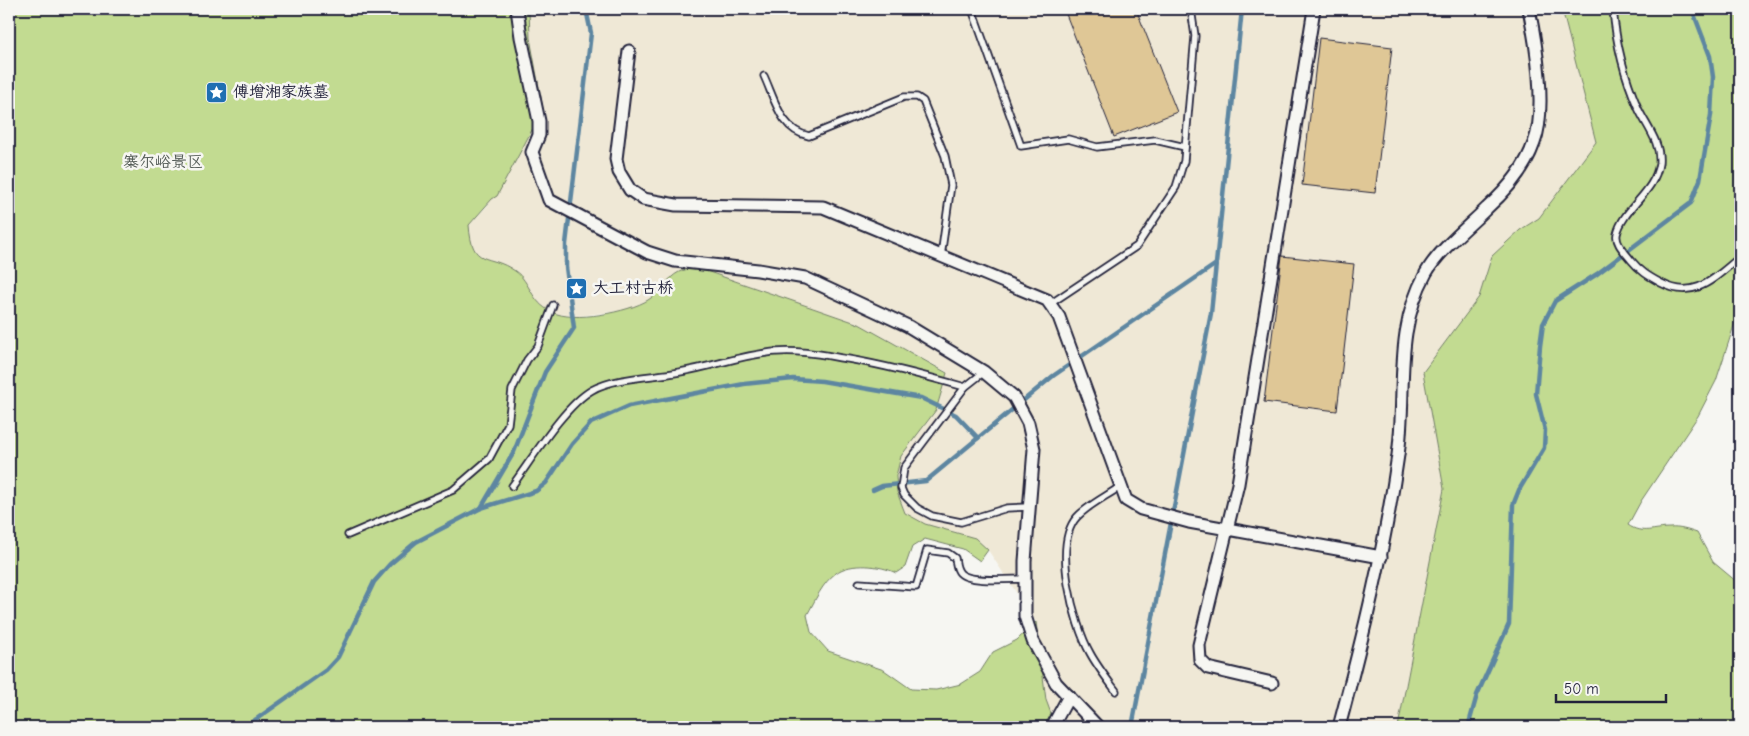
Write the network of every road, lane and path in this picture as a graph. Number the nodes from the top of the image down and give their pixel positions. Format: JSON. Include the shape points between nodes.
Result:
{"nodes":[{"id":1,"x":518,"y":9,"type":"edge"},
{"id":2,"x":972,"y":9,"type":"edge"},
{"id":3,"x":1191,"y":9,"type":"edge"},
{"id":4,"x":1314,"y":9,"type":"edge"},
{"id":5,"x":1529,"y":9,"type":"edge"},
{"id":6,"x":1613,"y":9,"type":"edge"},
{"id":7,"x":629,"y":51,"type":"dead end"},
{"id":8,"x":764,"y":76,"type":"dead end"},
{"id":9,"x":1185,"y":147,"type":"junction"},
{"id":10,"x":941,"y":256,"type":"junction"},
{"id":11,"x":1740,"y":258,"type":"edge"},
{"id":12,"x":1050,"y":304,"type":"junction"},
{"id":13,"x":552,"y":305,"type":"dead end"},
{"id":14,"x":984,"y":372,"type":"junction"},
{"id":15,"x":965,"y":387,"type":"junction"},
{"id":16,"x":512,"y":486,"type":"dead end"},
{"id":17,"x":1121,"y":486,"type":"junction"},
{"id":18,"x":1029,"y":507,"type":"junction"},
{"id":19,"x":1227,"y":529,"type":"junction"},
{"id":20,"x":348,"y":535,"type":"dead end"},
{"id":21,"x":1381,"y":557,"type":"junction"},
{"id":22,"x":1025,"y":579,"type":"junction"},
{"id":23,"x":860,"y":583,"type":"dead end"},
{"id":24,"x":1272,"y":683,"type":"dead end"},
{"id":25,"x":1116,"y":691,"type":"dead end"},
{"id":26,"x":1070,"y":696,"type":"junction"},
{"id":27,"x":1052,"y":727,"type":"edge"},
{"id":28,"x":1098,"y":727,"type":"edge"},
{"id":29,"x":1339,"y":727,"type":"edge"}],
"edges":[{"from":1,"to":14,"type":"street","via":[[539,121],[539,135],[532,152],[549,200],[647,252],[674,261],[805,278],[908,326]]},
{"from":2,"to":9,"type":"lane","via":[[1021,146],[1068,139],[1097,148],[1155,140]]},
{"from":3,"to":9,"type":"lane","via":[[1195,36]]},
{"from":4,"to":19,"type":"street","via":[[1238,484]]},
{"from":5,"to":21,"type":"street","via":[[1538,69],[1539,111],[1535,141],[1524,166],[1499,197],[1426,272],[1412,308],[1403,342],[1398,454]]},
{"from":6,"to":11,"type":"lane","via":[[1616,44],[1638,108],[1656,141],[1659,164],[1648,191],[1620,225],[1617,238],[1620,246],[1643,274],[1679,291],[1712,280]]},
{"from":7,"to":10,"type":"street","via":[[616,159],[619,172],[630,190],[643,199],[676,205],[823,207]]},
{"from":8,"to":10,"type":"lane","via":[[787,126],[798,134],[809,136],[904,98],[917,97],[923,101],[945,156],[951,185]]},
{"from":9,"to":12,"type":"lane","via":[[1176,187],[1137,246]]},
{"from":10,"to":12,"type":"street"},
{"from":12,"to":17,"type":"street","via":[[1071,346]]},
{"from":13,"to":20,"type":"lane","via":[[538,346],[512,390],[508,424],[489,459],[452,490]]},
{"from":14,"to":15,"type":"lane"},
{"from":14,"to":18,"type":"street","via":[[1015,399],[1028,423],[1034,449]]},
{"from":15,"to":16,"type":"lane","via":[[875,363],[814,352],[750,355],[687,371],[636,377],[592,390],[579,401]]},
{"from":15,"to":18,"type":"lane","via":[[904,468],[901,488],[904,495],[917,508],[932,516],[960,522],[1007,508]]},
{"from":17,"to":19,"type":"street","via":[[1126,500],[1141,509]]},
{"from":17,"to":25,"type":"lane","via":[[1077,517],[1067,532],[1065,570],[1078,622],[1090,653]]},
{"from":18,"to":22,"type":"street"},
{"from":19,"to":21,"type":"street"},
{"from":19,"to":24,"type":"street","via":[[1199,645],[1200,660],[1219,672]]},
{"from":21,"to":29,"type":"street"},
{"from":22,"to":23,"type":"lane","via":[[964,577],[958,571],[955,558],[948,553],[927,550],[916,587]]},
{"from":22,"to":26,"type":"street","via":[[1025,616],[1033,641],[1056,683]]},
{"from":26,"to":27,"type":"street"},
{"from":26,"to":28,"type":"street"}]}
